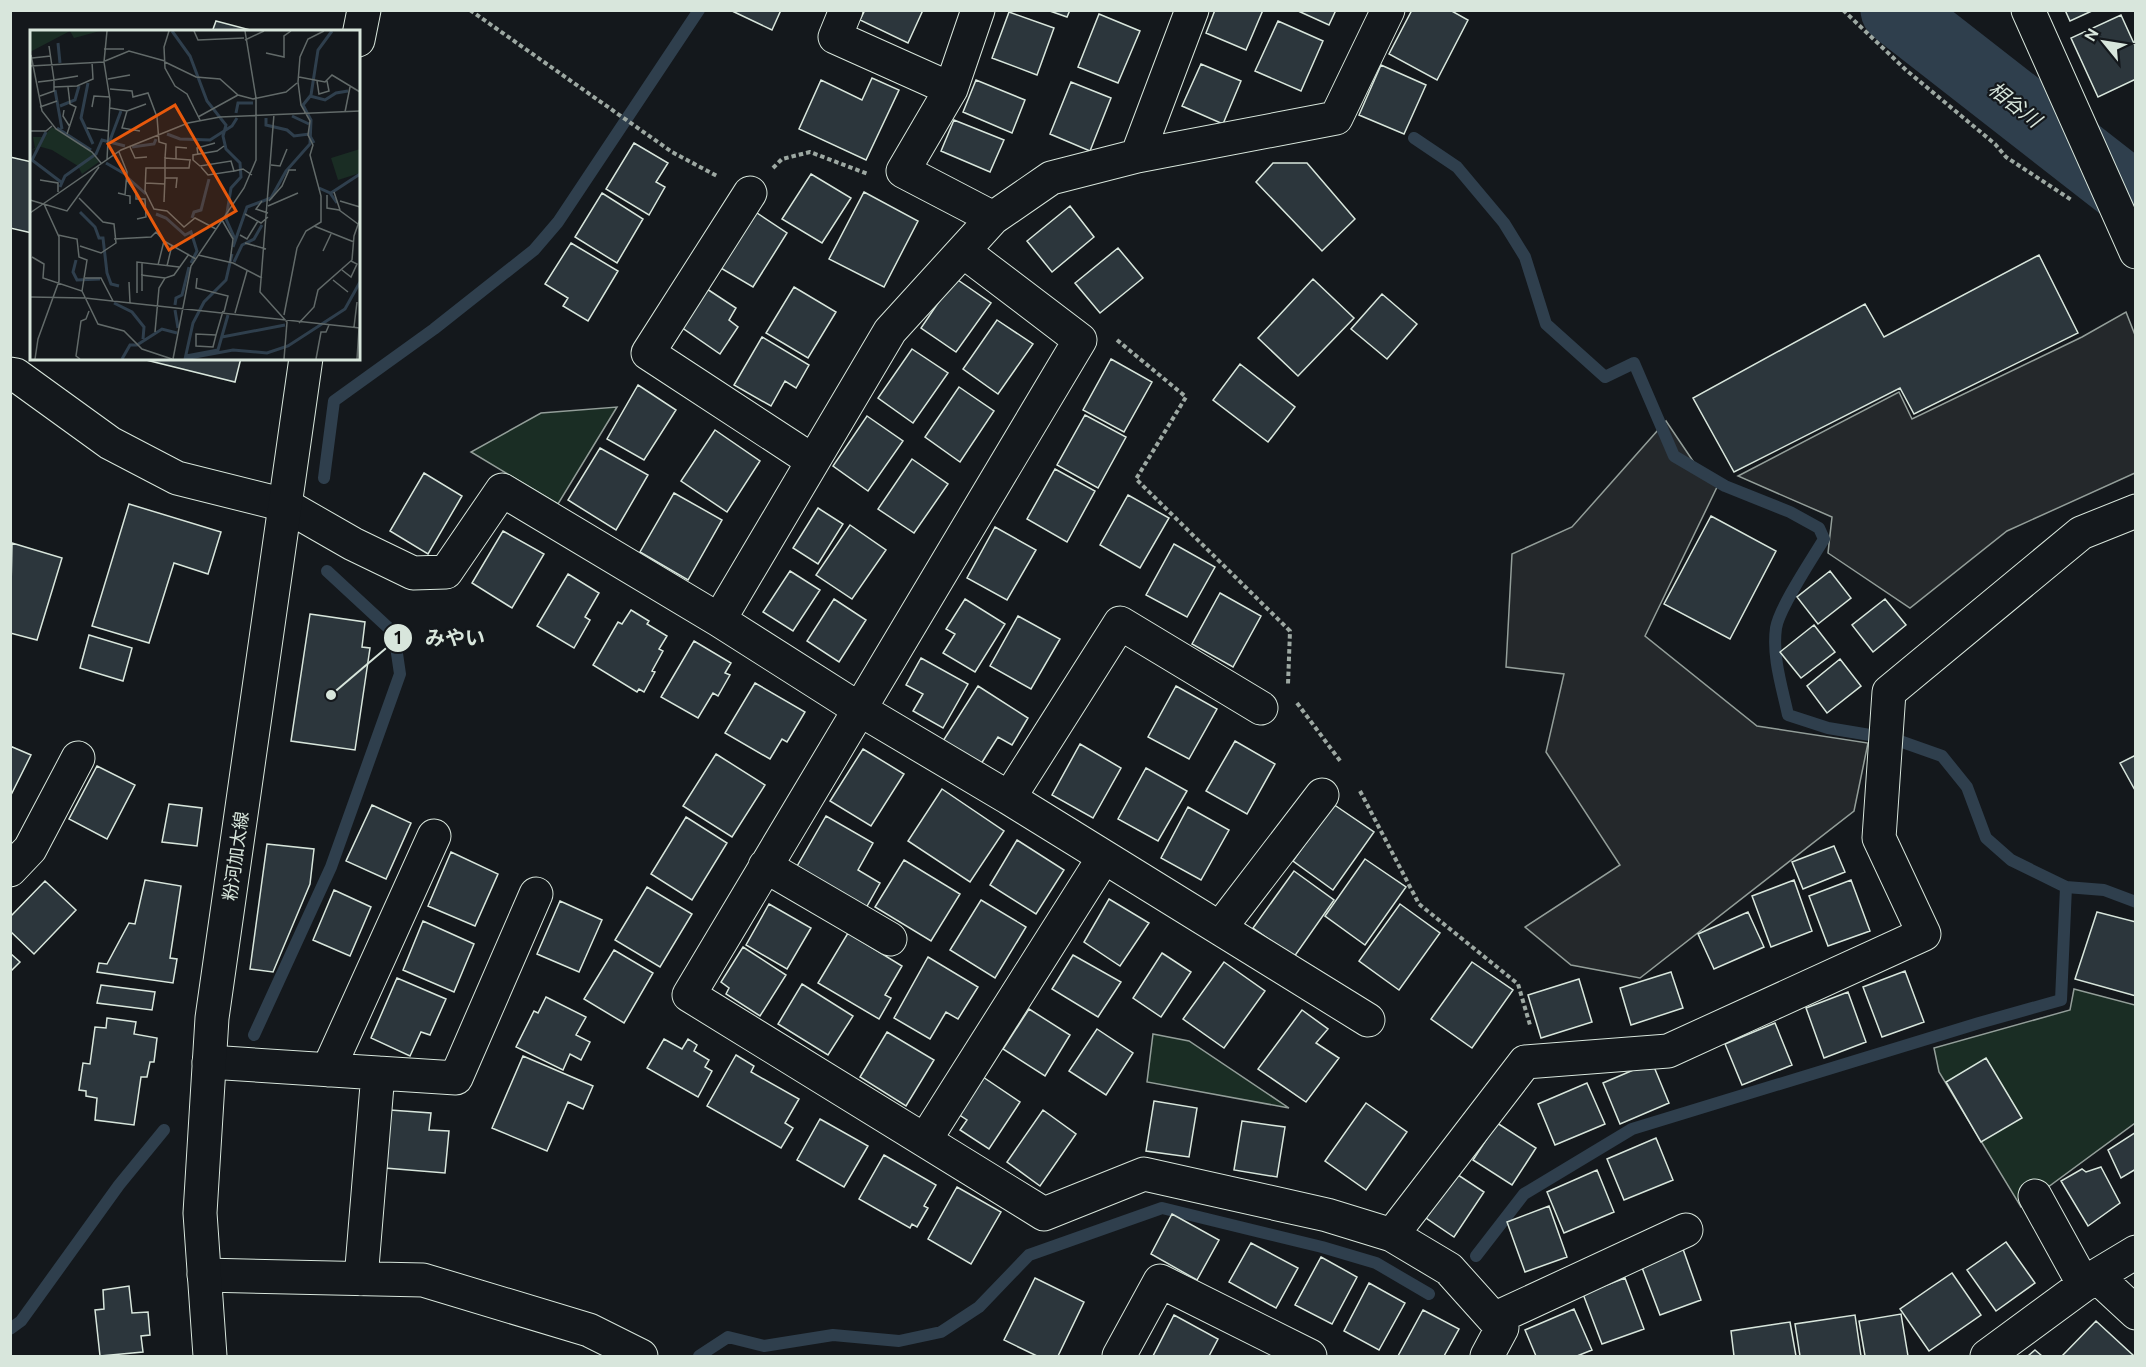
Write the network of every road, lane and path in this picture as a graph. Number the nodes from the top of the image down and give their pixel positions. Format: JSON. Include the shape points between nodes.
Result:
{"nodes":[{"id":1,"x":364,"y":10,"type":"edge"},
{"id":2,"x":470,"y":10,"type":"edge"},
{"id":3,"x":846,"y":10,"type":"edge"},
{"id":4,"x":978,"y":10,"type":"edge"},
{"id":5,"x":1192,"y":10,"type":"edge"},
{"id":6,"x":1388,"y":10,"type":"edge"},
{"id":7,"x":1843,"y":10,"type":"edge"},
{"id":8,"x":2028,"y":10,"type":"edge"},
{"id":9,"x":360,"y":30,"type":"edge"},
{"id":10,"x":951,"y":89,"type":"junction"},
{"id":11,"x":1137,"y":156,"type":"junction"},
{"id":12,"x":876,"y":178,"type":"dead end"},
{"id":13,"x":750,"y":193,"type":"junction"},
{"id":14,"x":993,"y":218,"type":"junction"},
{"id":15,"x":2126,"y":230,"type":"edge"},
{"id":16,"x":963,"y":251,"type":"junction"},
{"id":17,"x":1113,"y":337,"type":"dead end"},
{"id":18,"x":306,"y":360,"type":"edge"},
{"id":19,"x":10,"y":375,"type":"edge"},
{"id":20,"x":813,"y":461,"type":"junction"},
{"id":21,"x":285,"y":506,"type":"junction"},
{"id":22,"x":2136,"y":511,"type":"edge"},
{"id":23,"x":719,"y":620,"type":"junction"},
{"id":24,"x":1274,"y":700,"type":"joint"},
{"id":25,"x":1295,"y":701,"type":"dead end"},
{"id":26,"x":859,"y":709,"type":"junction"},
{"id":27,"x":78,"y":758,"type":"dead end"},
{"id":28,"x":1345,"y":767,"type":"dead end"},
{"id":29,"x":1357,"y":786,"type":"dead end"},
{"id":30,"x":1322,"y":795,"type":"dead end"},
{"id":31,"x":1009,"y":798,"type":"junction"},
{"id":32,"x":434,"y":837,"type":"dead end"},
{"id":33,"x":1104,"y":857,"type":"junction"},
{"id":34,"x":765,"y":866,"type":"junction"},
{"id":35,"x":10,"y":870,"type":"edge"},
{"id":36,"x":536,"y":894,"type":"dead end"},
{"id":37,"x":1220,"y":928,"type":"junction"},
{"id":38,"x":890,"y":939,"type":"dead end"},
{"id":39,"x":1368,"y":1020,"type":"dead end"},
{"id":40,"x":1540,"y":1061,"type":"junction"},
{"id":41,"x":209,"y":1062,"type":"junction"},
{"id":42,"x":328,"y":1070,"type":"junction"},
{"id":43,"x":378,"y":1073,"type":"junction"},
{"id":44,"x":925,"y":1140,"type":"junction"},
{"id":45,"x":2035,"y":1196,"type":"dead end"},
{"id":46,"x":1686,"y":1230,"type":"dead end"},
{"id":47,"x":1392,"y":1235,"type":"junction"},
{"id":48,"x":2136,"y":1252,"type":"edge"},
{"id":49,"x":204,"y":1275,"type":"junction"},
{"id":50,"x":361,"y":1279,"type":"junction"},
{"id":51,"x":2090,"y":1280,"type":"junction"},
{"id":52,"x":2136,"y":1313,"type":"edge"},
{"id":53,"x":1494,"y":1319,"type":"junction"},
{"id":54,"x":210,"y":1356,"type":"edge"},
{"id":55,"x":641,"y":1356,"type":"edge"},
{"id":56,"x":1119,"y":1356,"type":"edge"},
{"id":57,"x":1310,"y":1356,"type":"edge"},
{"id":58,"x":1488,"y":1356,"type":"edge"},
{"id":59,"x":1986,"y":1356,"type":"edge"}],
"edges":[{"from":1,"to":9,"type":"street"},
{"from":2,"to":13,"type":"path","via":[[672,152]]},
{"from":3,"to":10,"type":"street","via":[[835,38]]},
{"from":4,"to":10,"type":"street"},
{"from":5,"to":11,"type":"street"},
{"from":6,"to":11,"type":"street","via":[[1336,118]]},
{"from":7,"to":15,"type":"path","via":[[2006,157],[2064,197]]},
{"from":8,"to":15,"type":"street"},
{"from":10,"to":14,"type":"street","via":[[903,171]]},
{"from":11,"to":14,"type":"street","via":[[1051,178]]},
{"from":12,"to":13,"type":"path","via":[[810,152],[782,159]]},
{"from":13,"to":20,"type":"street","via":[[648,353]]},
{"from":14,"to":16,"type":"street"},
{"from":16,"to":20,"type":"street","via":[[890,331]]},
{"from":16,"to":26,"type":"street","via":[[1080,340]]},
{"from":17,"to":24,"type":"path","via":[[1186,397],[1136,479],[1290,631]]},
{"from":18,"to":21,"type":"street","name":"粉河加太線"},
{"from":19,"to":21,"type":"street","via":[[16,375],[110,443],[177,478]]},
{"from":20,"to":23,"type":"street"},
{"from":21,"to":23,"type":"street","via":[[413,573],[446,572],[502,490]]},
{"from":21,"to":41,"type":"street","name":"粉河加太線"},
{"from":22,"to":40,"type":"street","via":[[2081,533],[1889,692],[1879,838],[1924,934],[1668,1051]]},
{"from":23,"to":26,"type":"street"},
{"from":24,"to":31,"type":"street","via":[[1120,623]]},
{"from":25,"to":28,"type":"path"},
{"from":26,"to":31,"type":"street"},
{"from":26,"to":34,"type":"street"},
{"from":27,"to":35,"type":"street","via":[[30,849]]},
{"from":29,"to":40,"type":"path","via":[[1419,904],[1518,984]]},
{"from":30,"to":37,"type":"street"},
{"from":31,"to":33,"type":"street"},
{"from":32,"to":42,"type":"street"},
{"from":33,"to":37,"type":"street"},
{"from":33,"to":44,"type":"street"},
{"from":34,"to":38,"type":"street"},
{"from":34,"to":44,"type":"street","via":[[689,995]]},
{"from":36,"to":43,"type":"street","via":[[456,1078]]},
{"from":37,"to":39,"type":"street"},
{"from":40,"to":47,"type":"street","via":[[1525,1062]]},
{"from":41,"to":42,"type":"street"},
{"from":41,"to":49,"type":"street","name":"粉河加太線","via":[[200,1213]]},
{"from":42,"to":43,"type":"street"},
{"from":43,"to":50,"type":"street"},
{"from":44,"to":47,"type":"street","via":[[1044,1214],[1144,1174],[1327,1215]]},
{"from":45,"to":51,"type":"street"},
{"from":46,"to":53,"type":"street"},
{"from":47,"to":53,"type":"street","via":[[1449,1269]]},
{"from":48,"to":51,"type":"street"},
{"from":49,"to":50,"type":"street"},
{"from":49,"to":54,"type":"street","name":"粉河加太線"},
{"from":50,"to":55,"type":"street","via":[[423,1280],[589,1330]]},
{"from":51,"to":52,"type":"street"},
{"from":51,"to":59,"type":"street"},
{"from":53,"to":58,"type":"street","via":[[1502,1328]]},
{"from":56,"to":57,"type":"street","via":[[1160,1281]]}]}
